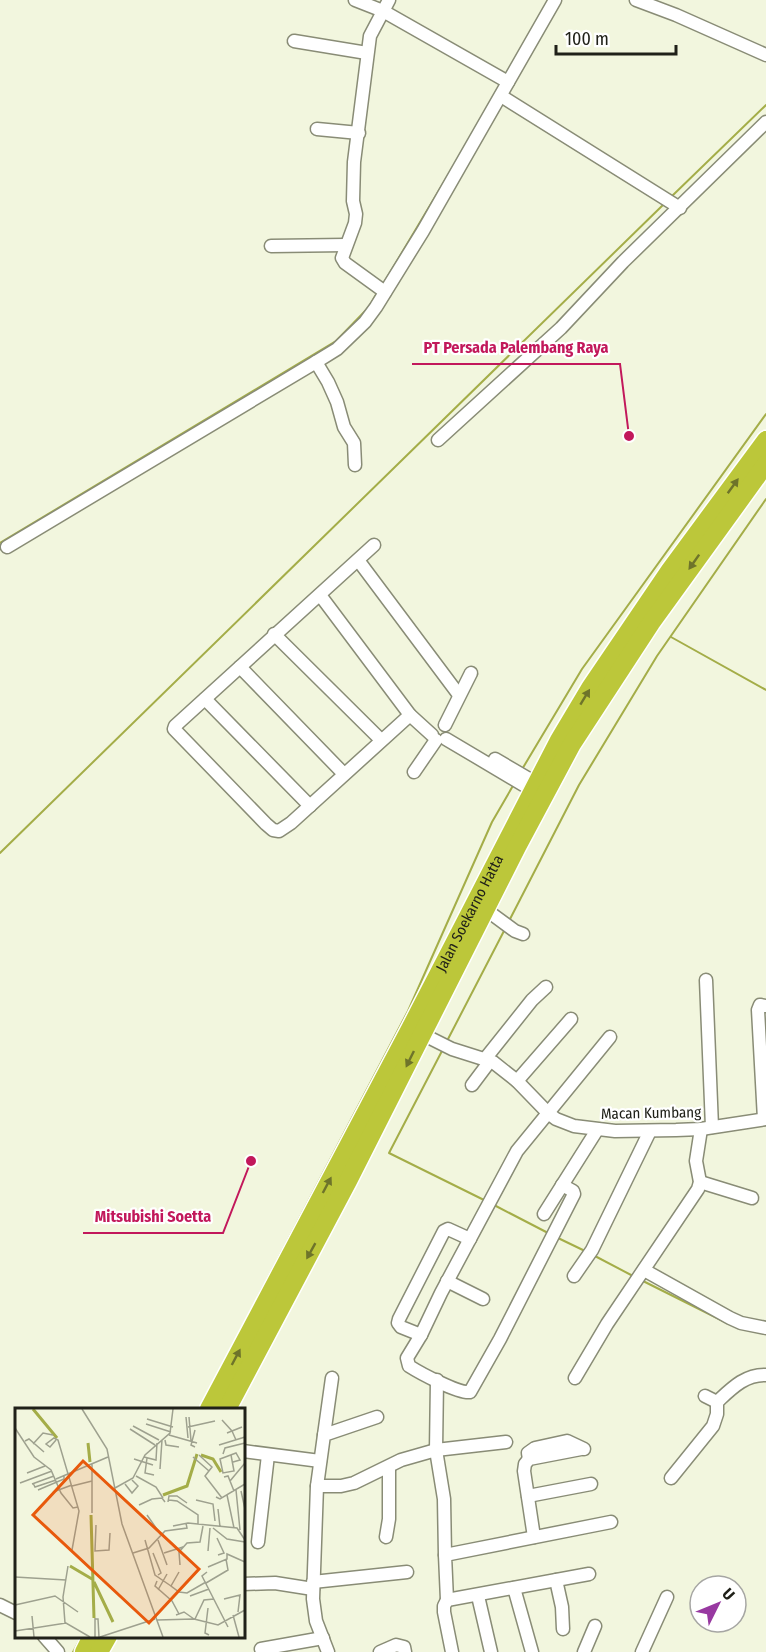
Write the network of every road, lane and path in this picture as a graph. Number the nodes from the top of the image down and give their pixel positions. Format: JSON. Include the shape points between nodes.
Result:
{"nodes":[{"id":1,"x":355,"y":0,"type":"edge"},
{"id":2,"x":389,"y":0,"type":"edge"},
{"id":3,"x":555,"y":0,"type":"edge"},
{"id":4,"x":636,"y":0,"type":"edge"},
{"id":5,"x":383,"y":11,"type":"junction"},
{"id":6,"x":294,"y":41,"type":"dead end"},
{"id":7,"x":368,"y":53,"type":"junction"},
{"id":8,"x":766,"y":55,"type":"edge"},
{"id":9,"x":507,"y":82,"type":"junction"},
{"id":10,"x":501,"y":96,"type":"junction"},
{"id":11,"x":766,"y":122,"type":"edge"},
{"id":12,"x":317,"y":129,"type":"dead end"},
{"id":13,"x":359,"y":133,"type":"junction"},
{"id":14,"x":678,"y":206,"type":"junction"},
{"id":15,"x":346,"y":245,"type":"junction"},
{"id":16,"x":271,"y":246,"type":"dead end"},
{"id":17,"x":383,"y":291,"type":"junction"},
{"id":18,"x":316,"y":362,"type":"junction"},
{"id":19,"x":438,"y":440,"type":"dead end"},
{"id":20,"x":766,"y":440,"type":"edge"},
{"id":21,"x":766,"y":464,"type":"edge"},
{"id":22,"x":355,"y":465,"type":"dead end"},
{"id":23,"x":374,"y":545,"type":"dead end"},
{"id":24,"x":7,"y":547,"type":"dead end"},
{"id":25,"x":358,"y":560,"type":"junction"},
{"id":26,"x":320,"y":595,"type":"junction"},
{"id":27,"x":274,"y":634,"type":"junction"},
{"id":28,"x":240,"y":667,"type":"junction"},
{"id":29,"x":471,"y":673,"type":"dead end"},
{"id":30,"x":610,"y":673,"type":"junction"},
{"id":31,"x":459,"y":695,"type":"junction"},
{"id":32,"x":205,"y":699,"type":"junction"},
{"id":33,"x":410,"y":715,"type":"junction"},
{"id":34,"x":442,"y":735,"type":"junction"},
{"id":35,"x":381,"y":740,"type":"junction"},
{"id":36,"x":414,"y":772,"type":"dead end"},
{"id":37,"x":345,"y":774,"type":"junction"},
{"id":38,"x":530,"y":784,"type":"junction"},
{"id":39,"x":310,"y":806,"type":"junction"},
{"id":40,"x":498,"y":919,"type":"junction"},
{"id":41,"x":523,"y":934,"type":"dead end"},
{"id":42,"x":706,"y":980,"type":"dead end"},
{"id":43,"x":546,"y":987,"type":"dead end"},
{"id":44,"x":766,"y":1006,"type":"edge"},
{"id":45,"x":571,"y":1019,"type":"dead end"},
{"id":46,"x":422,"y":1034,"type":"junction"},
{"id":47,"x":609,"y":1037,"type":"dead end"},
{"id":48,"x":487,"y":1060,"type":"junction"},
{"id":49,"x":517,"y":1081,"type":"junction"},
{"id":50,"x":472,"y":1085,"type":"dead end"},
{"id":51,"x":548,"y":1113,"type":"junction"},
{"id":52,"x":765,"y":1119,"type":"edge"},
{"id":53,"x":706,"y":1128,"type":"junction"},
{"id":54,"x":597,"y":1130,"type":"junction"},
{"id":55,"x":650,"y":1131,"type":"junction"},
{"id":56,"x":700,"y":1182,"type":"junction"},
{"id":57,"x":562,"y":1185,"type":"junction"},
{"id":58,"x":752,"y":1198,"type":"dead end"},
{"id":59,"x":544,"y":1214,"type":"dead end"},
{"id":60,"x":470,"y":1239,"type":"junction"},
{"id":61,"x":641,"y":1274,"type":"junction"},
{"id":62,"x":574,"y":1276,"type":"dead end"},
{"id":63,"x":447,"y":1281,"type":"junction"},
{"id":64,"x":483,"y":1299,"type":"dead end"},
{"id":65,"x":766,"y":1328,"type":"edge"},
{"id":66,"x":421,"y":1335,"type":"junction"},
{"id":67,"x":766,"y":1375,"type":"edge"},
{"id":68,"x":332,"y":1378,"type":"dead end"},
{"id":69,"x":575,"y":1378,"type":"dead end"},
{"id":70,"x":437,"y":1380,"type":"junction"},
{"id":71,"x":705,"y":1396,"type":"dead end"},
{"id":72,"x":717,"y":1402,"type":"junction"},
{"id":73,"x":210,"y":1408,"type":"edge"},
{"id":74,"x":228,"y":1408,"type":"edge"},
{"id":75,"x":377,"y":1417,"type":"dead end"},
{"id":76,"x":324,"y":1435,"type":"junction"},
{"id":77,"x":506,"y":1442,"type":"dead end"},
{"id":78,"x":584,"y":1449,"type":"dead end"},
{"id":79,"x":436,"y":1450,"type":"junction"},
{"id":80,"x":244,"y":1451,"type":"edge"},
{"id":81,"x":268,"y":1455,"type":"junction"},
{"id":82,"x":320,"y":1461,"type":"junction"},
{"id":83,"x":389,"y":1467,"type":"junction"},
{"id":84,"x":671,"y":1478,"type":"dead end"},
{"id":85,"x":591,"y":1484,"type":"dead end"},
{"id":86,"x":317,"y":1486,"type":"junction"},
{"id":87,"x":528,"y":1496,"type":"junction"},
{"id":88,"x":611,"y":1522,"type":"dead end"},
{"id":89,"x":534,"y":1537,"type":"junction"},
{"id":90,"x":386,"y":1538,"type":"dead end"},
{"id":91,"x":258,"y":1542,"type":"dead end"},
{"id":92,"x":445,"y":1555,"type":"junction"},
{"id":93,"x":407,"y":1572,"type":"dead end"},
{"id":94,"x":589,"y":1574,"type":"dead end"},
{"id":95,"x":556,"y":1580,"type":"junction"},
{"id":96,"x":244,"y":1584,"type":"edge"},
{"id":97,"x":313,"y":1586,"type":"junction"},
{"id":98,"x":514,"y":1588,"type":"junction"},
{"id":99,"x":478,"y":1596,"type":"junction"},
{"id":100,"x":667,"y":1597,"type":"dead end"},
{"id":101,"x":447,"y":1600,"type":"junction"},
{"id":102,"x":0,"y":1605,"type":"edge"},
{"id":103,"x":15,"y":1612,"type":"edge"},
{"id":104,"x":595,"y":1626,"type":"dead end"},
{"id":105,"x":563,"y":1629,"type":"dead end"},
{"id":106,"x":92,"y":1637,"type":"edge"},
{"id":107,"x":107,"y":1637,"type":"edge"},
{"id":108,"x":323,"y":1638,"type":"junction"},
{"id":109,"x":46,"y":1641,"type":"edge"},
{"id":110,"x":261,"y":1648,"type":"dead end"},
{"id":111,"x":58,"y":1652,"type":"edge"},
{"id":112,"x":84,"y":1652,"type":"edge"},
{"id":113,"x":99,"y":1652,"type":"edge"},
{"id":114,"x":328,"y":1652,"type":"edge"},
{"id":115,"x":380,"y":1652,"type":"edge"},
{"id":116,"x":405,"y":1652,"type":"edge"},
{"id":117,"x":452,"y":1652,"type":"edge"},
{"id":118,"x":491,"y":1652,"type":"edge"},
{"id":119,"x":532,"y":1652,"type":"edge"},
{"id":120,"x":584,"y":1652,"type":"edge"},
{"id":121,"x":642,"y":1652,"type":"edge"}],
"edges":[{"from":1,"to":5,"type":"street"},
{"from":2,"to":5,"type":"street"},
{"from":3,"to":9,"type":"street"},
{"from":4,"to":8,"type":"street"},
{"from":5,"to":7,"type":"street","via":[[370,36]]},
{"from":5,"to":9,"type":"street"},
{"from":6,"to":7,"type":"street"},
{"from":7,"to":13,"type":"street"},
{"from":9,"to":10,"type":"street"},
{"from":10,"to":14,"type":"street"},
{"from":10,"to":17,"type":"street","via":[[423,231]]},
{"from":11,"to":14,"type":"street"},
{"from":12,"to":13,"type":"street"},
{"from":13,"to":15,"type":"street","via":[[353,186],[355,223]]},
{"from":14,"to":19,"type":"street","via":[[561,328]]},
{"from":15,"to":16,"type":"street"},
{"from":15,"to":17,"type":"street","via":[[342,258]]},
{"from":17,"to":18,"type":"street","via":[[365,322],[337,349]]},
{"from":18,"to":22,"type":"street","via":[[354,443]]},
{"from":18,"to":24,"type":"street"},
{"from":30,"to":20,"type":"highway","name":"Jalan Soekarno Hatta","one_way":true,"via":[[670,570]]},
{"from":21,"to":30,"type":"highway","name":"Jalan Soekarno Hatta","one_way":true},
{"from":23,"to":25,"type":"street"},
{"from":25,"to":26,"type":"street"},
{"from":25,"to":31,"type":"street"},
{"from":26,"to":27,"type":"street"},
{"from":26,"to":33,"type":"street"},
{"from":27,"to":28,"type":"street"},
{"from":27,"to":35,"type":"street"},
{"from":28,"to":32,"type":"street"},
{"from":28,"to":37,"type":"street"},
{"from":29,"to":31,"type":"street"},
{"from":38,"to":30,"type":"highway","name":"Jalan Soekarno Hatta","one_way":true},
{"from":30,"to":40,"type":"highway","name":"Jalan Soekarno Hatta","via":[[572,744]]},
{"from":31,"to":34,"type":"street"},
{"from":32,"to":39,"type":"street"},
{"from":32,"to":39,"type":"street","via":[[174,729],[266,824],[273,830],[285,829]]},
{"from":33,"to":34,"type":"street"},
{"from":33,"to":35,"type":"street"},
{"from":34,"to":36,"type":"street"},
{"from":34,"to":38,"type":"street"},
{"from":35,"to":37,"type":"street"},
{"from":37,"to":39,"type":"street"},
{"from":73,"to":38,"type":"highway","name":"Jalan Soekarno Hatta","one_way":true,"via":[[410,1029]]},
{"from":40,"to":41,"type":"street"},
{"from":40,"to":46,"type":"highway","name":"Jalan Soekarno Hatta"},
{"from":42,"to":53,"type":"street"},
{"from":43,"to":48,"type":"street"},
{"from":44,"to":52,"type":"street","via":[[760,1005],[758,1009]]},
{"from":45,"to":49,"type":"street"},
{"from":46,"to":48,"type":"street","name":"Macan Kumbang"},
{"from":46,"to":74,"type":"highway","name":"Jalan Soekarno Hatta","one_way":true},
{"from":47,"to":51,"type":"street"},
{"from":48,"to":49,"type":"street","name":"Macan Kumbang","via":[[501,1066]]},
{"from":48,"to":50,"type":"street"},
{"from":49,"to":51,"type":"street","name":"Macan Kumbang"},
{"from":51,"to":54,"type":"street","name":"Macan Kumbang","via":[[563,1122]]},
{"from":51,"to":60,"type":"street","via":[[517,1150]]},
{"from":52,"to":53,"type":"street","name":"Macan Kumbang"},
{"from":53,"to":55,"type":"street","name":"Macan Kumbang"},
{"from":53,"to":56,"type":"street","via":[[696,1161]]},
{"from":54,"to":55,"type":"street","name":"Macan Kumbang"},
{"from":54,"to":57,"type":"street"},
{"from":55,"to":62,"type":"street","via":[[591,1253]]},
{"from":56,"to":58,"type":"street"},
{"from":56,"to":61,"type":"street"},
{"from":57,"to":59,"type":"street"},
{"from":57,"to":70,"type":"street","via":[[574,1194],[470,1392]]},
{"from":60,"to":63,"type":"street"},
{"from":60,"to":66,"type":"street","via":[[446,1230],[424,1269],[398,1323]]},
{"from":61,"to":65,"type":"street","via":[[741,1323]]},
{"from":61,"to":69,"type":"street"},
{"from":63,"to":64,"type":"street"},
{"from":63,"to":66,"type":"street"},
{"from":66,"to":70,"type":"street","via":[[407,1362]]},
{"from":67,"to":72,"type":"street","via":[[758,1374],[737,1384]]},
{"from":68,"to":76,"type":"street"},
{"from":70,"to":79,"type":"street"},
{"from":71,"to":72,"type":"street"},
{"from":72,"to":84,"type":"street","via":[[713,1426]]},
{"from":75,"to":76,"type":"street"},
{"from":76,"to":82,"type":"street"},
{"from":77,"to":79,"type":"street"},
{"from":78,"to":87,"type":"street","via":[[567,1441],[528,1453],[524,1471]]},
{"from":79,"to":83,"type":"street"},
{"from":79,"to":92,"type":"street","via":[[444,1499]]},
{"from":80,"to":81,"type":"street"},
{"from":81,"to":82,"type":"street"},
{"from":81,"to":91,"type":"street"},
{"from":82,"to":86,"type":"street"},
{"from":83,"to":86,"type":"street","via":[[354,1484]]},
{"from":83,"to":90,"type":"street"},
{"from":85,"to":87,"type":"street"},
{"from":86,"to":97,"type":"street"},
{"from":87,"to":89,"type":"street"},
{"from":88,"to":89,"type":"street"},
{"from":89,"to":92,"type":"street"},
{"from":92,"to":101,"type":"street"},
{"from":93,"to":97,"type":"street"},
{"from":94,"to":95,"type":"street"},
{"from":95,"to":98,"type":"street"},
{"from":95,"to":105,"type":"street"},
{"from":96,"to":97,"type":"street"},
{"from":97,"to":108,"type":"street","via":[[316,1621]]},
{"from":98,"to":99,"type":"street"},
{"from":98,"to":119,"type":"street"},
{"from":99,"to":101,"type":"street"},
{"from":99,"to":118,"type":"street"},
{"from":100,"to":121,"type":"street"},
{"from":101,"to":117,"type":"street","via":[[444,1612]]},
{"from":102,"to":103,"type":"street"},
{"from":104,"to":120,"type":"street"},
{"from":106,"to":112,"type":"highway"},
{"from":107,"to":113,"type":"highway"},
{"from":108,"to":110,"type":"street"},
{"from":108,"to":114,"type":"street"},
{"from":109,"to":111,"type":"street"},
{"from":115,"to":116,"type":"street","via":[[396,1645],[404,1647]]}]}
